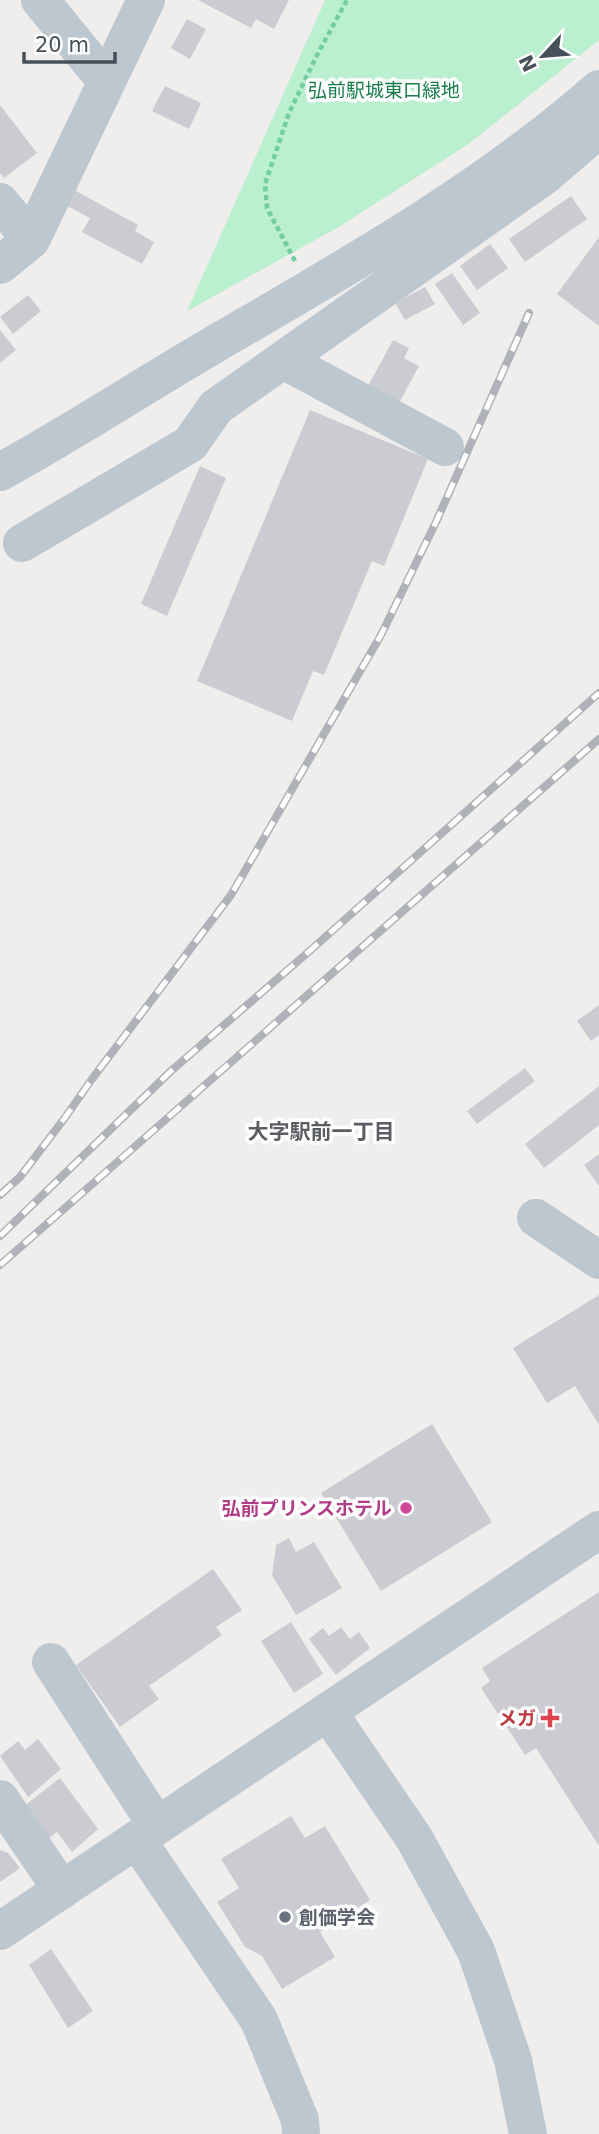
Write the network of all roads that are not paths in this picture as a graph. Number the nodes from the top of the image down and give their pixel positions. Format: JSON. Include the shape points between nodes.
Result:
{"nodes":[{"id":1,"x":40,"y":0,"type":"edge"},
{"id":2,"x":146,"y":0,"type":"edge"},
{"id":3,"x":106,"y":81,"type":"junction"},
{"id":4,"x":599,"y":89,"type":"edge"},
{"id":5,"x":599,"y":129,"type":"edge"},
{"id":6,"x":0,"y":202,"type":"edge"},
{"id":7,"x":31,"y":240,"type":"junction"},
{"id":8,"x":0,"y":265,"type":"edge"},
{"id":9,"x":283,"y":360,"type":"junction"},
{"id":10,"x":445,"y":447,"type":"dead end"},
{"id":11,"x":0,"y":472,"type":"edge"},
{"id":12,"x":22,"y":543,"type":"dead end"},
{"id":13,"x":536,"y":1218,"type":"dead end"},
{"id":14,"x":599,"y":1260,"type":"edge"},
{"id":15,"x":599,"y":1530,"type":"edge"},
{"id":16,"x":51,"y":1662,"type":"dead end"},
{"id":17,"x":328,"y":1712,"type":"junction"},
{"id":18,"x":0,"y":1799,"type":"edge"},
{"id":19,"x":147,"y":1833,"type":"junction"},
{"id":20,"x":62,"y":1890,"type":"junction"},
{"id":21,"x":0,"y":1931,"type":"edge"},
{"id":22,"x":301,"y":2134,"type":"edge"},
{"id":23,"x":528,"y":2134,"type":"edge"}],
"edges":[{"from":1,"to":3,"type":"street"},
{"from":2,"to":3,"type":"street"},
{"from":3,"to":7,"type":"street"},
{"from":4,"to":11,"type":"street","via":[[549,133],[453,200]]},
{"from":5,"to":9,"type":"street","via":[[542,177]]},
{"from":6,"to":7,"type":"street"},
{"from":7,"to":8,"type":"street"},
{"from":9,"to":10,"type":"street"},
{"from":9,"to":12,"type":"street","via":[[216,407],[190,444]]},
{"from":13,"to":14,"type":"street"},
{"from":15,"to":17,"type":"street"},
{"from":16,"to":19,"type":"street"},
{"from":17,"to":19,"type":"street"},
{"from":17,"to":23,"type":"street","via":[[414,1838],[476,1951],[513,2060]]},
{"from":18,"to":20,"type":"street"},
{"from":19,"to":20,"type":"street"},
{"from":19,"to":22,"type":"street","via":[[259,2020],[300,2120]]},
{"from":20,"to":21,"type":"street"}]}
